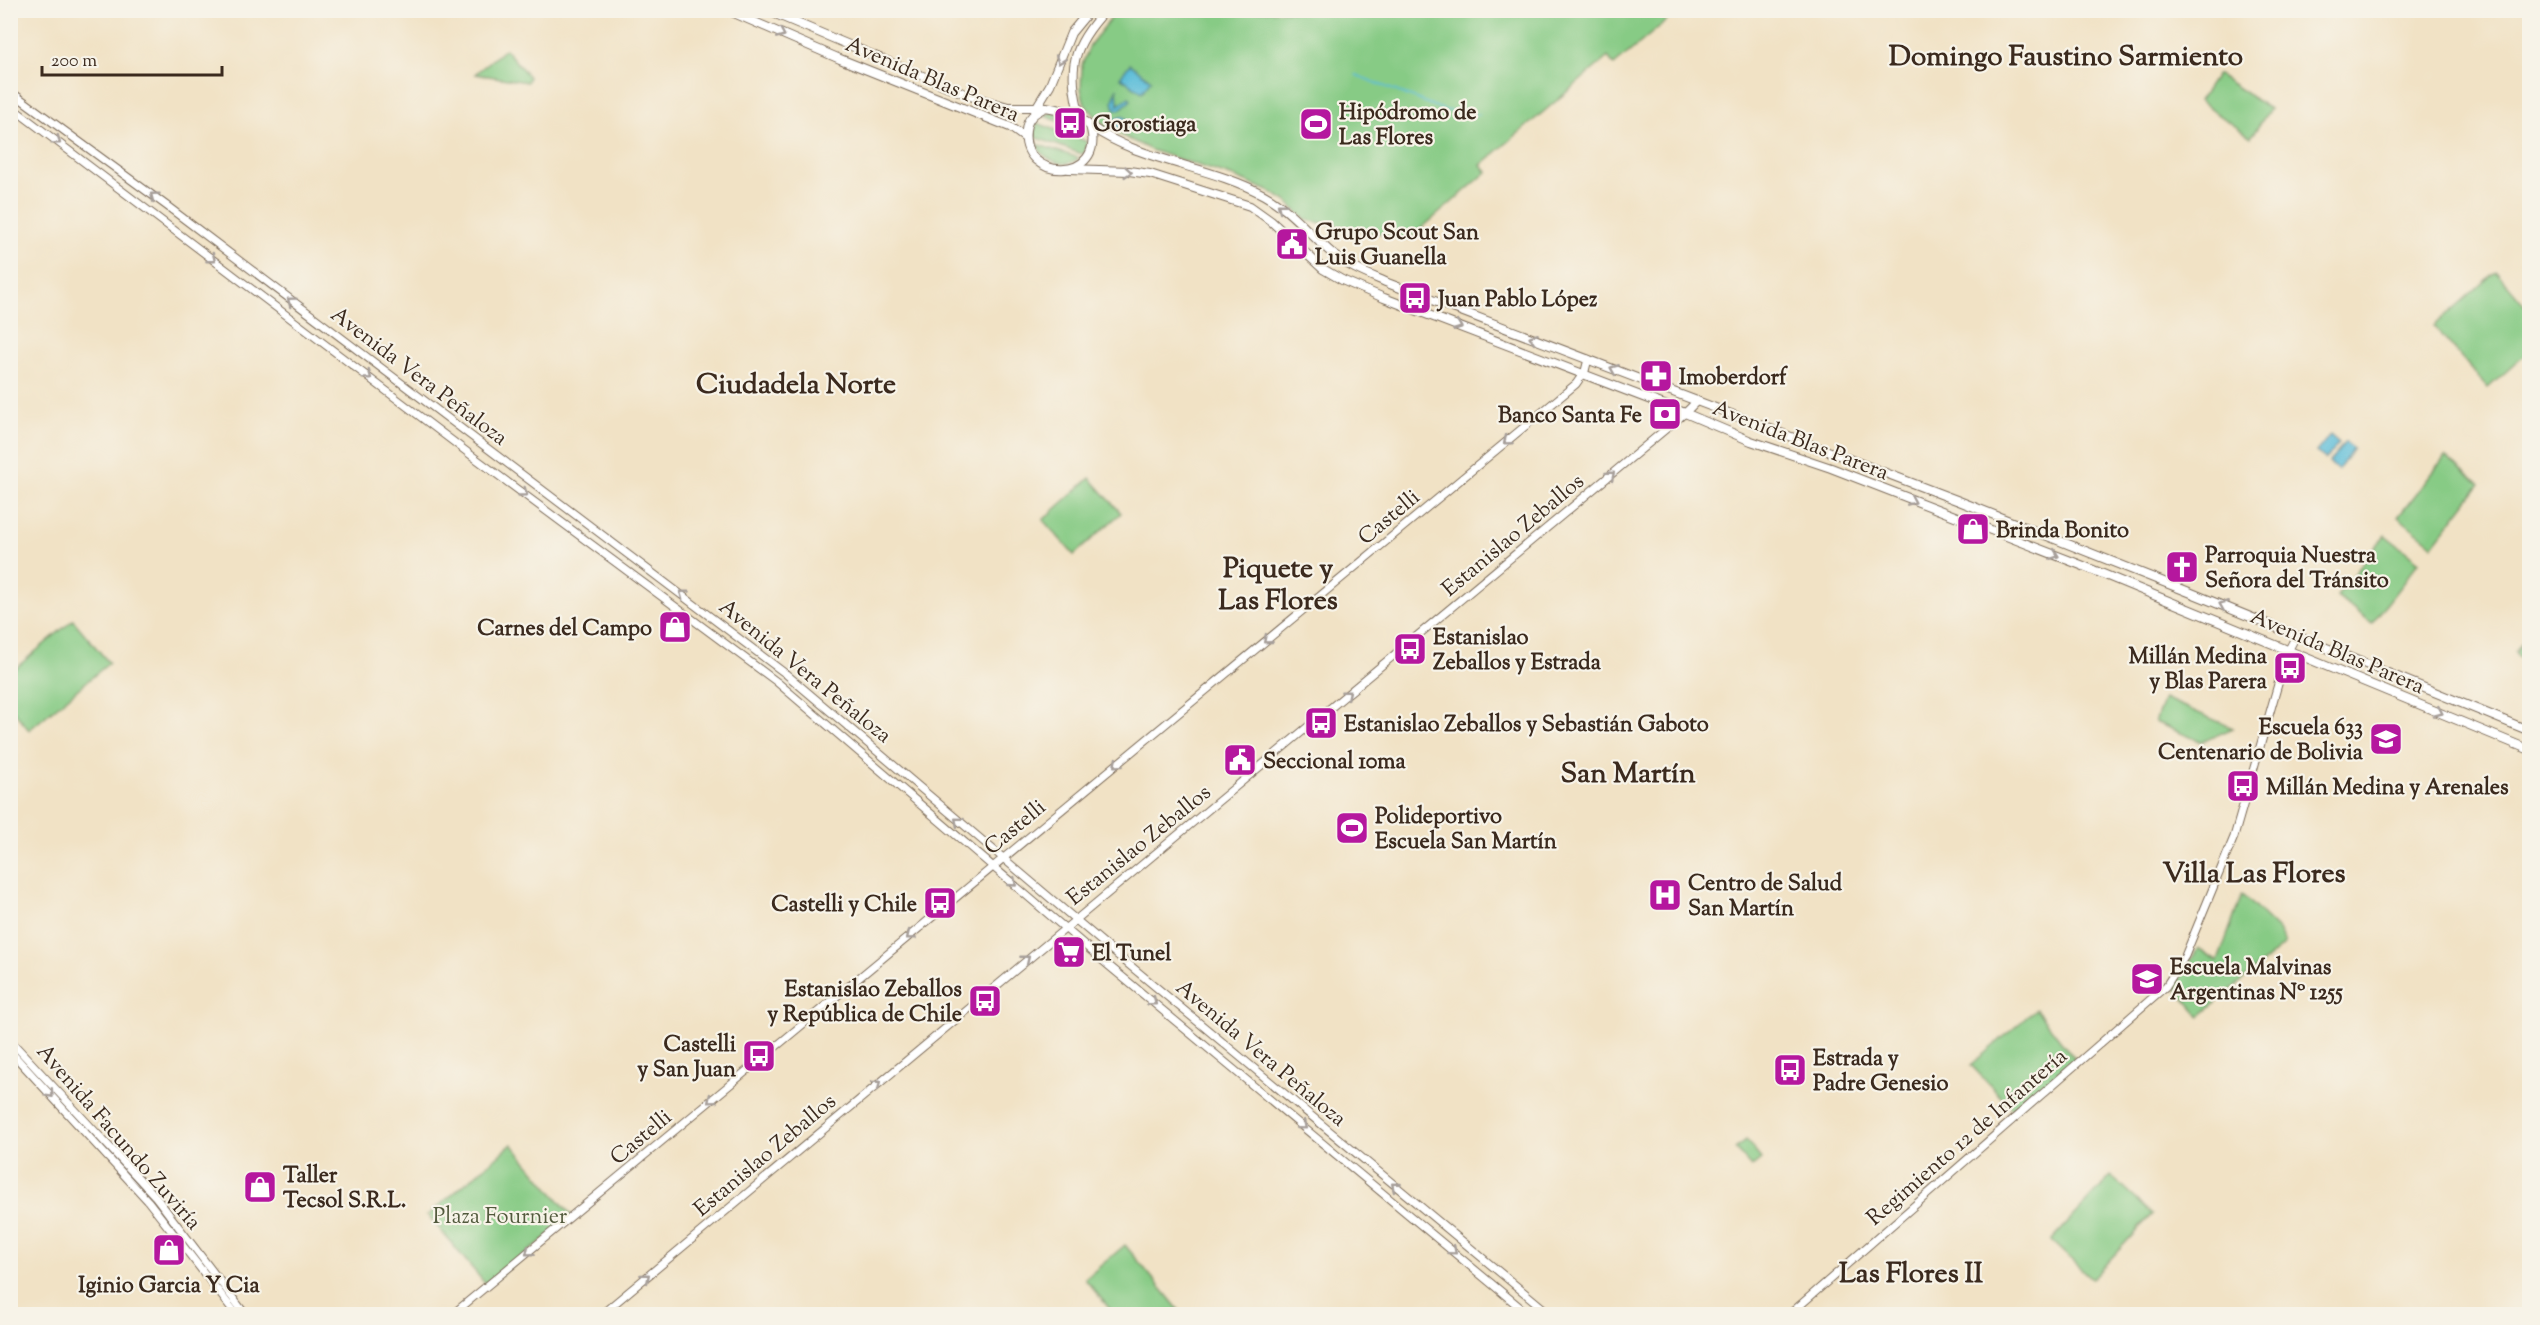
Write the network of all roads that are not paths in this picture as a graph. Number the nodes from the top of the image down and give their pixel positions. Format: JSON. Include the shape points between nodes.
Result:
{"nodes":[{"id":1,"x":727,"y":10,"type":"edge"},
{"id":2,"x":766,"y":10,"type":"edge"},
{"id":3,"x":1090,"y":10,"type":"edge"},
{"id":4,"x":1106,"y":10,"type":"edge"},
{"id":5,"x":10,"y":92,"type":"edge"},
{"id":6,"x":10,"y":106,"type":"edge"},
{"id":7,"x":1037,"y":106,"type":"junction"},
{"id":8,"x":1046,"y":107,"type":"junction"},
{"id":9,"x":1032,"y":115,"type":"junction"},
{"id":10,"x":1080,"y":116,"type":"junction"},
{"id":11,"x":1090,"y":126,"type":"junction"},
{"id":12,"x":1025,"y":138,"type":"junction"},
{"id":13,"x":1069,"y":169,"type":"junction"},
{"id":14,"x":1588,"y":359,"type":"junction"},
{"id":15,"x":1583,"y":375,"type":"junction"},
{"id":16,"x":1697,"y":401,"type":"junction"},
{"id":17,"x":1685,"y":413,"type":"junction"},
{"id":18,"x":2296,"y":636,"type":"junction"},
{"id":19,"x":2289,"y":649,"type":"junction"},
{"id":20,"x":2529,"y":731,"type":"edge"},
{"id":21,"x":2529,"y":750,"type":"edge"},
{"id":22,"x":1003,"y":858,"type":"junction"},
{"id":23,"x":994,"y":866,"type":"junction"},
{"id":24,"x":1076,"y":918,"type":"junction"},
{"id":25,"x":1065,"y":928,"type":"junction"},
{"id":26,"x":10,"y":1040,"type":"edge"},
{"id":27,"x":10,"y":1051,"type":"edge"},
{"id":28,"x":236,"y":1314,"type":"edge"},
{"id":29,"x":245,"y":1314,"type":"edge"},
{"id":30,"x":453,"y":1314,"type":"edge"},
{"id":31,"x":602,"y":1314,"type":"edge"},
{"id":32,"x":1528,"y":1314,"type":"edge"},
{"id":33,"x":1550,"y":1314,"type":"edge"},
{"id":34,"x":1790,"y":1314,"type":"edge"}],
"edges":[{"from":1,"to":12,"type":"main road","name":"Avenida Blas Parera","one_way":true,"via":[[1010,126]]},
{"from":2,"to":7,"type":"main road","name":"Avenida Blas Parera","via":[[961,92],[1008,107]]},
{"from":3,"to":7,"type":"main road","one_way":true,"via":[[1071,33]]},
{"from":4,"to":10,"type":"main road","via":[[1085,35],[1073,66],[1072,83]]},
{"from":22,"to":5,"type":"main road","name":"Avenida Vera Peñaloza","one_way":true,"via":[[735,633]]},
{"from":6,"to":23,"type":"main road","name":"Avenida Vera Peñaloza","one_way":true,"via":[[777,682]]},
{"from":7,"to":8,"type":"main road","name":"Avenida Blas Parera"},
{"from":7,"to":9,"type":"main road"},
{"from":8,"to":9,"type":"main road"},
{"from":8,"to":10,"type":"main road"},
{"from":9,"to":12,"type":"main road"},
{"from":10,"to":11,"type":"main road"},
{"from":11,"to":13,"type":"main road","via":[[1090,153]]},
{"from":14,"to":11,"type":"main road","name":"Avenida Blas Parera","one_way":true,"via":[[1366,274],[1334,254],[1264,195],[1116,143]]},
{"from":12,"to":13,"type":"main road","via":[[1031,154],[1043,166]]},
{"from":13,"to":15,"type":"main road","name":"Avenida Blas Parera","one_way":true,"via":[[1150,174],[1250,206],[1342,280]]},
{"from":14,"to":15,"type":"main road","name":"Castelli"},
{"from":16,"to":14,"type":"main road","name":"Avenida Blas Parera","one_way":true},
{"from":15,"to":17,"type":"main road","name":"Avenida Blas Parera"},
{"from":15,"to":22,"type":"main road","name":"Castelli","one_way":true},
{"from":16,"to":17,"type":"main road","name":"Estanislao Zeballos"},
{"from":18,"to":16,"type":"main road","name":"Avenida Blas Parera","one_way":true},
{"from":17,"to":19,"type":"main road","name":"Avenida Blas Parera","one_way":true},
{"from":24,"to":17,"type":"main road","name":"Estanislao Zeballos","one_way":true},
{"from":18,"to":19,"type":"main road","name":"Regimiento 12 de Infantería"},
{"from":18,"to":20,"type":"main road","name":"Avenida Blas Parera"},
{"from":19,"to":21,"type":"main road","name":"Avenida Blas Parera","one_way":true},
{"from":19,"to":34,"type":"main road","name":"Regimiento 12 de Infantería","via":[[2234,837],[2185,956],[2166,986]]},
{"from":22,"to":23,"type":"main road","name":"Castelli"},
{"from":22,"to":24,"type":"main road","name":"Avenida Vera Peñaloza"},
{"from":23,"to":25,"type":"main road","name":"Avenida Vera Peñaloza","one_way":true},
{"from":23,"to":30,"type":"main road","name":"Castelli","one_way":true},
{"from":24,"to":25,"type":"main road","name":"Estanislao Zeballos"},
{"from":33,"to":24,"type":"main road","name":"Avenida Vera Peñaloza","one_way":true},
{"from":31,"to":25,"type":"main road","name":"Estanislao Zeballos","one_way":true},
{"from":25,"to":32,"type":"main road","name":"Avenida Vera Peñaloza","one_way":true},
{"from":26,"to":29,"type":"main road","name":"Avenida Facundo Zuviría","via":[[155,1196]]},
{"from":27,"to":28,"type":"main road","name":"Avenida Facundo Zuviría","one_way":true,"via":[[148,1201]]}]}
